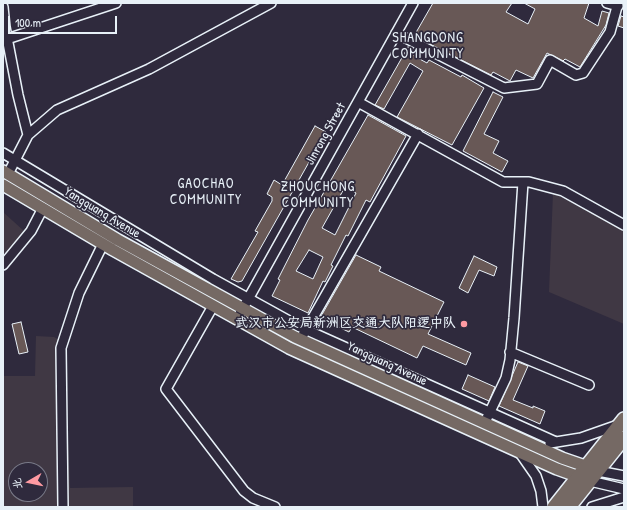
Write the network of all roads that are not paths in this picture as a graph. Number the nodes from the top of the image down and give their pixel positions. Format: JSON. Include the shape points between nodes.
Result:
{"nodes":[{"id":1,"x":116,"y":3,"type":"edge"},
{"id":2,"x":271,"y":3,"type":"edge"},
{"id":3,"x":413,"y":3,"type":"edge"},
{"id":4,"x":607,"y":3,"type":"edge"},
{"id":5,"x":618,"y":5,"type":"edge"},
{"id":6,"x":3,"y":7,"type":"edge"},
{"id":7,"x":396,"y":33,"type":"junction"},
{"id":8,"x":7,"y":39,"type":"junction"},
{"id":9,"x":358,"y":102,"type":"junction"},
{"id":10,"x":28,"y":134,"type":"junction"},
{"id":11,"x":418,"y":134,"type":"junction"},
{"id":12,"x":3,"y":153,"type":"edge"},
{"id":13,"x":15,"y":160,"type":"junction"},
{"id":14,"x":5,"y":172,"type":"edge"},
{"id":15,"x":523,"y":182,"type":"junction"},
{"id":16,"x":3,"y":185,"type":"edge"},
{"id":17,"x":43,"y":208,"type":"junction"},
{"id":18,"x":624,"y":224,"type":"edge"},
{"id":19,"x":103,"y":244,"type":"junction"},
{"id":20,"x":3,"y":265,"type":"edge"},
{"id":21,"x":249,"y":299,"type":"junction"},
{"id":22,"x":213,"y":306,"type":"junction"},
{"id":23,"x":243,"y":309,"type":"junction"},
{"id":24,"x":237,"y":319,"type":"junction"},
{"id":25,"x":306,"y":330,"type":"junction"},
{"id":26,"x":300,"y":340,"type":"junction"},
{"id":27,"x":510,"y":352,"type":"junction"},
{"id":28,"x":589,"y":384,"type":"dead end"},
{"id":29,"x":490,"y":413,"type":"junction"},
{"id":30,"x":622,"y":421,"type":"edge"},
{"id":31,"x":485,"y":423,"type":"junction"},
{"id":32,"x":624,"y":438,"type":"edge"},
{"id":33,"x":556,"y":442,"type":"junction"},
{"id":34,"x":528,"y":443,"type":"junction"},
{"id":35,"x":518,"y":451,"type":"junction"},
{"id":36,"x":588,"y":474,"type":"junction"},
{"id":37,"x":624,"y":476,"type":"edge"},
{"id":38,"x":624,"y":489,"type":"edge"},
{"id":39,"x":624,"y":497,"type":"edge"},
{"id":40,"x":63,"y":507,"type":"edge"},
{"id":41,"x":275,"y":507,"type":"edge"},
{"id":42,"x":543,"y":507,"type":"edge"},
{"id":43,"x":554,"y":507,"type":"edge"},
{"id":44,"x":569,"y":507,"type":"edge"},
{"id":45,"x":592,"y":507,"type":"edge"}],
"edges":[{"from":1,"to":8,"type":"street"},
{"from":2,"to":10,"type":"street","via":[[149,69],[57,110]]},
{"from":3,"to":7,"type":"street","name":"Jinrong Street"},
{"from":4,"to":5,"type":"street"},
{"from":5,"to":7,"type":"street","via":[[610,32],[583,73],[576,75],[550,60],[537,84],[504,88]]},
{"from":6,"to":8,"type":"street"},
{"from":7,"to":9,"type":"street","name":"Jinrong Street"},
{"from":8,"to":10,"type":"street"},
{"from":9,"to":11,"type":"street"},
{"from":9,"to":21,"type":"street","name":"Jinrong Street"},
{"from":10,"to":13,"type":"street"},
{"from":11,"to":15,"type":"street","via":[[503,182]]},
{"from":11,"to":25,"type":"street"},
{"from":12,"to":13,"type":"street"},
{"from":13,"to":14,"type":"street"},
{"from":13,"to":21,"type":"street"},
{"from":14,"to":23,"type":"main road","name":"Yangguang Avenue","via":[[118,240]]},
{"from":15,"to":18,"type":"street","via":[[563,191]]},
{"from":15,"to":27,"type":"street"},
{"from":16,"to":17,"type":"main road","name":"Yangguang Avenue"},
{"from":17,"to":19,"type":"main road","name":"Yangguang Avenue"},
{"from":17,"to":20,"type":"street","via":[[31,231]]},
{"from":19,"to":22,"type":"main road","name":"Yangguang Avenue"},
{"from":19,"to":40,"type":"street","via":[[79,293],[61,348]]},
{"from":21,"to":23,"type":"street","name":"Jinrong Street"},
{"from":21,"to":25,"type":"street"},
{"from":22,"to":24,"type":"main road","name":"Yangguang Avenue"},
{"from":22,"to":41,"type":"street","via":[[166,389],[244,491],[260,502]]},
{"from":23,"to":24,"type":"street","name":"Jinrong Street"},
{"from":23,"to":26,"type":"main road","name":"Yangguang Avenue"},
{"from":24,"to":35,"type":"main road","name":"Yangguang Avenue","via":[[289,348]]},
{"from":25,"to":26,"type":"street"},
{"from":25,"to":29,"type":"street"},
{"from":26,"to":31,"type":"main road","name":"Yangguang Avenue"},
{"from":27,"to":28,"type":"street"},
{"from":27,"to":29,"type":"street","via":[[506,378]]},
{"from":29,"to":31,"type":"street"},
{"from":29,"to":33,"type":"street"},
{"from":30,"to":33,"type":"street","via":[[587,436]]},
{"from":30,"to":36,"type":"highway"},
{"from":31,"to":34,"type":"main road","name":"Yangguang Avenue"},
{"from":32,"to":36,"type":"highway"},
{"from":33,"to":34,"type":"street"},
{"from":34,"to":36,"type":"main road","name":"Yangguang Avenue"},
{"from":35,"to":36,"type":"main road","name":"Yangguang Avenue"},
{"from":35,"to":42,"type":"street","via":[[536,476]]},
{"from":36,"to":37,"type":"street","name":"Yangguang Avenue"},
{"from":36,"to":38,"type":"street","name":"Yangguang Avenue"},
{"from":36,"to":43,"type":"highway"},
{"from":36,"to":44,"type":"highway"},
{"from":39,"to":45,"type":"street"}]}
